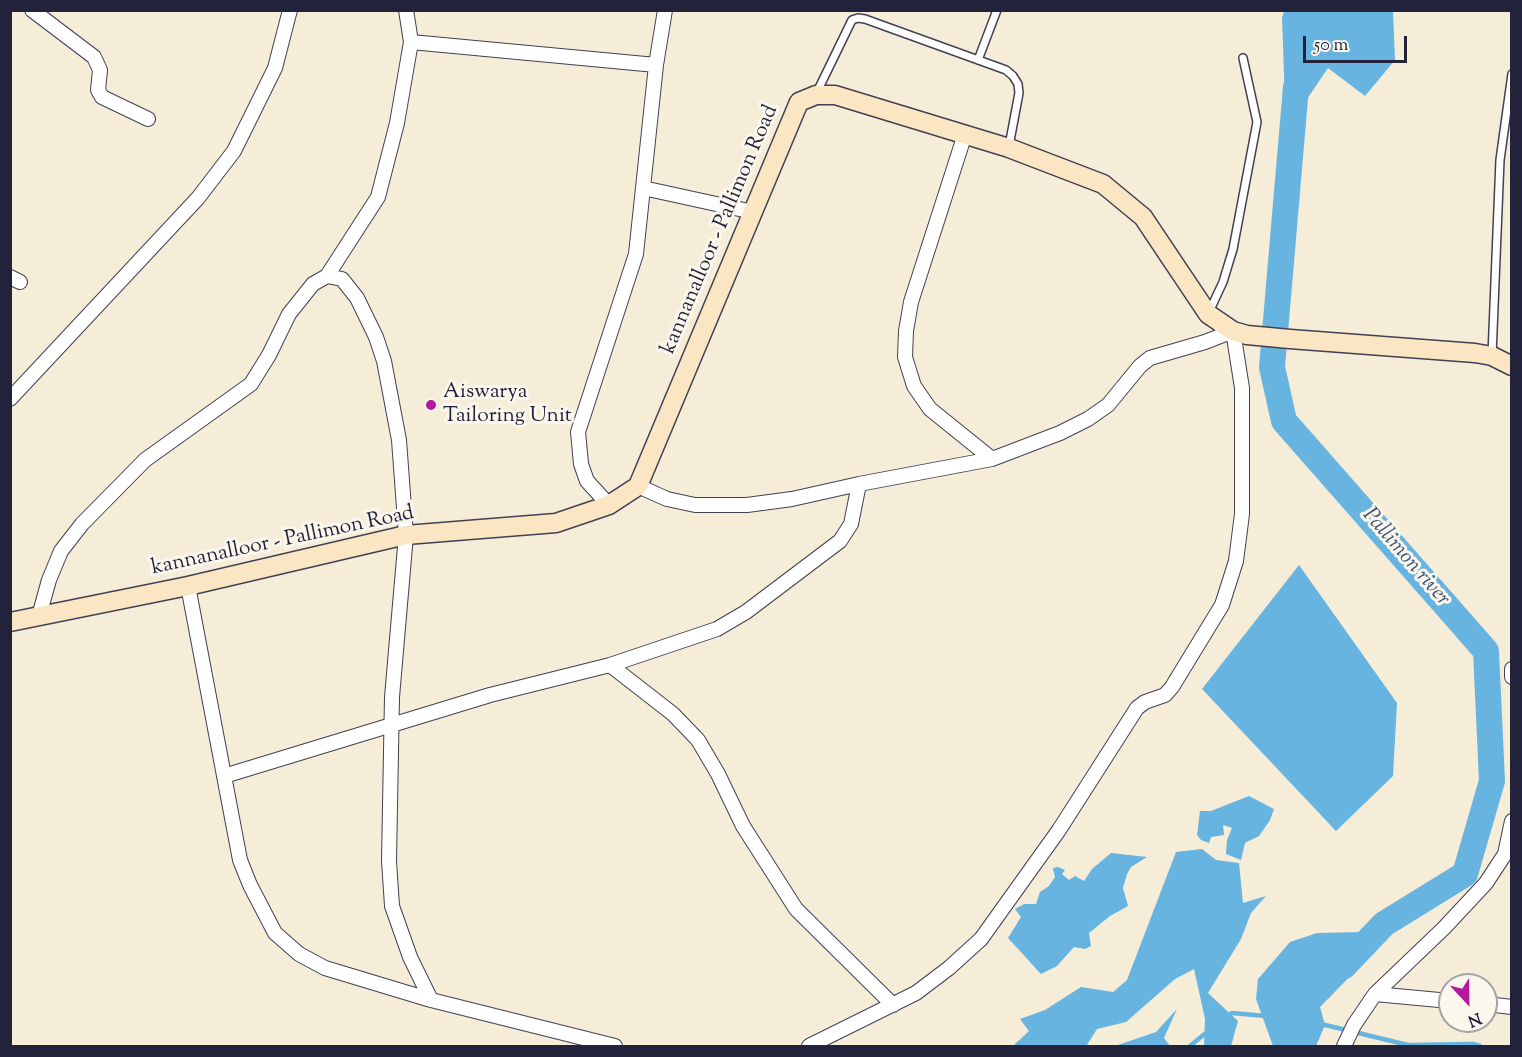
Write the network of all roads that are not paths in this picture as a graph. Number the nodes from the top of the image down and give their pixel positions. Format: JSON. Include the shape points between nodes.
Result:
{"nodes":[{"id":1,"x":32,"y":10,"type":"edge"},
{"id":2,"x":290,"y":10,"type":"edge"},
{"id":3,"x":406,"y":10,"type":"edge"},
{"id":4,"x":665,"y":10,"type":"edge"},
{"id":5,"x":997,"y":10,"type":"edge"},
{"id":6,"x":411,"y":42,"type":"junction"},
{"id":7,"x":1243,"y":58,"type":"dead end"},
{"id":8,"x":978,"y":60,"type":"junction"},
{"id":9,"x":656,"y":64,"type":"junction"},
{"id":10,"x":1512,"y":74,"type":"edge"},
{"id":11,"x":816,"y":95,"type":"junction"},
{"id":12,"x":148,"y":119,"type":"dead end"},
{"id":13,"x":965,"y":135,"type":"junction"},
{"id":14,"x":1009,"y":148,"type":"junction"},
{"id":15,"x":643,"y":188,"type":"junction"},
{"id":16,"x":753,"y":212,"type":"junction"},
{"id":17,"x":327,"y":276,"type":"junction"},
{"id":18,"x":1208,"y":314,"type":"junction"},
{"id":19,"x":1240,"y":333,"type":"junction"},
{"id":20,"x":1492,"y":356,"type":"junction"},
{"id":21,"x":1512,"y":366,"type":"edge"},
{"id":22,"x":10,"y":399,"type":"edge"},
{"id":23,"x":992,"y":459,"type":"junction"},
{"id":24,"x":859,"y":484,"type":"junction"},
{"id":25,"x":638,"y":486,"type":"junction"},
{"id":26,"x":609,"y":505,"type":"junction"},
{"id":27,"x":406,"y":535,"type":"junction"},
{"id":28,"x":188,"y":586,"type":"junction"},
{"id":29,"x":39,"y":616,"type":"junction"},
{"id":30,"x":10,"y":622,"type":"edge"},
{"id":31,"x":610,"y":665,"type":"junction"},
{"id":32,"x":1512,"y":669,"type":"edge"},
{"id":33,"x":1512,"y":677,"type":"edge"},
{"id":34,"x":392,"y":724,"type":"junction"},
{"id":35,"x":224,"y":776,"type":"junction"},
{"id":36,"x":1512,"y":821,"type":"edge"},
{"id":37,"x":1375,"y":994,"type":"junction"},
{"id":38,"x":430,"y":1000,"type":"junction"},
{"id":39,"x":1438,"y":1000,"type":"edge"},
{"id":40,"x":893,"y":1005,"type":"junction"},
{"id":41,"x":615,"y":1047,"type":"edge"},
{"id":42,"x":808,"y":1047,"type":"edge"},
{"id":43,"x":1344,"y":1047,"type":"edge"}],
"edges":[{"from":1,"to":12,"type":"street","via":[[94,57],[100,70],[98,90],[102,97]]},
{"from":2,"to":22,"type":"street","via":[[275,68],[234,152],[198,198]]},
{"from":3,"to":6,"type":"street"},
{"from":4,"to":9,"type":"street"},
{"from":5,"to":8,"type":"lane"},
{"from":6,"to":9,"type":"street"},
{"from":6,"to":17,"type":"street","via":[[397,123],[378,196]]},
{"from":7,"to":18,"type":"lane","via":[[1257,122],[1233,249]]},
{"from":8,"to":11,"type":"lane","via":[[858,18],[852,20]]},
{"from":8,"to":14,"type":"lane","via":[[1006,70],[1018,84]]},
{"from":9,"to":15,"type":"street"},
{"from":10,"to":20,"type":"lane","via":[[1500,160]]},
{"from":11,"to":13,"type":"street","via":[[835,95]]},
{"from":11,"to":16,"type":"street","name":"kannanalloor - Pallimon Road","via":[[799,102]]},
{"from":13,"to":14,"type":"street"},
{"from":13,"to":23,"type":"street","via":[[911,302],[905,357],[914,386],[930,409]]},
{"from":14,"to":18,"type":"street","via":[[1103,184],[1143,217]]},
{"from":15,"to":16,"type":"street"},
{"from":15,"to":26,"type":"street","via":[[636,254],[578,432],[587,481]]},
{"from":16,"to":25,"type":"street","name":"kannanalloor - Pallimon Road"},
{"from":17,"to":27,"type":"street","via":[[342,279],[357,298],[384,361],[399,441]]},
{"from":17,"to":29,"type":"street","via":[[313,284],[289,314],[251,384],[145,460],[82,524],[61,551]]},
{"from":18,"to":19,"type":"street"},
{"from":19,"to":20,"type":"street"},
{"from":19,"to":23,"type":"street","via":[[1150,358],[1108,405],[1088,419]]},
{"from":19,"to":40,"type":"street","via":[[1242,514],[1236,561],[1222,604],[1172,687],[1137,708],[1059,830],[981,939],[916,993]]},
{"from":20,"to":21,"type":"street"},
{"from":23,"to":24,"type":"street"},
{"from":24,"to":25,"type":"street","via":[[792,499],[736,505],[695,505],[666,499]]},
{"from":24,"to":31,"type":"street","via":[[851,524],[840,541],[746,612],[696,638]]},
{"from":25,"to":26,"type":"street","name":"kannanalloor - Pallimon Road"},
{"from":26,"to":27,"type":"street","name":"kannanalloor - Pallimon Road","via":[[556,523]]},
{"from":27,"to":28,"type":"street","name":"kannanalloor - Pallimon Road"},
{"from":27,"to":34,"type":"street"},
{"from":28,"to":29,"type":"street","name":"kannanalloor - Pallimon Road"},
{"from":28,"to":35,"type":"street"},
{"from":29,"to":30,"type":"street","name":"kannanalloor - Pallimon Road"},
{"from":31,"to":34,"type":"street"},
{"from":31,"to":40,"type":"street","via":[[673,714],[698,740],[742,826],[796,909]]},
{"from":32,"to":33,"type":"street"},
{"from":34,"to":35,"type":"street"},
{"from":34,"to":38,"type":"street","via":[[392,906]]},
{"from":35,"to":38,"type":"street","via":[[240,860],[275,933],[299,954],[325,968]]},
{"from":36,"to":37,"type":"street","via":[[1504,854],[1486,883]]},
{"from":37,"to":39,"type":"street"},
{"from":37,"to":43,"type":"street"},
{"from":38,"to":41,"type":"street"},
{"from":40,"to":42,"type":"street"}]}
